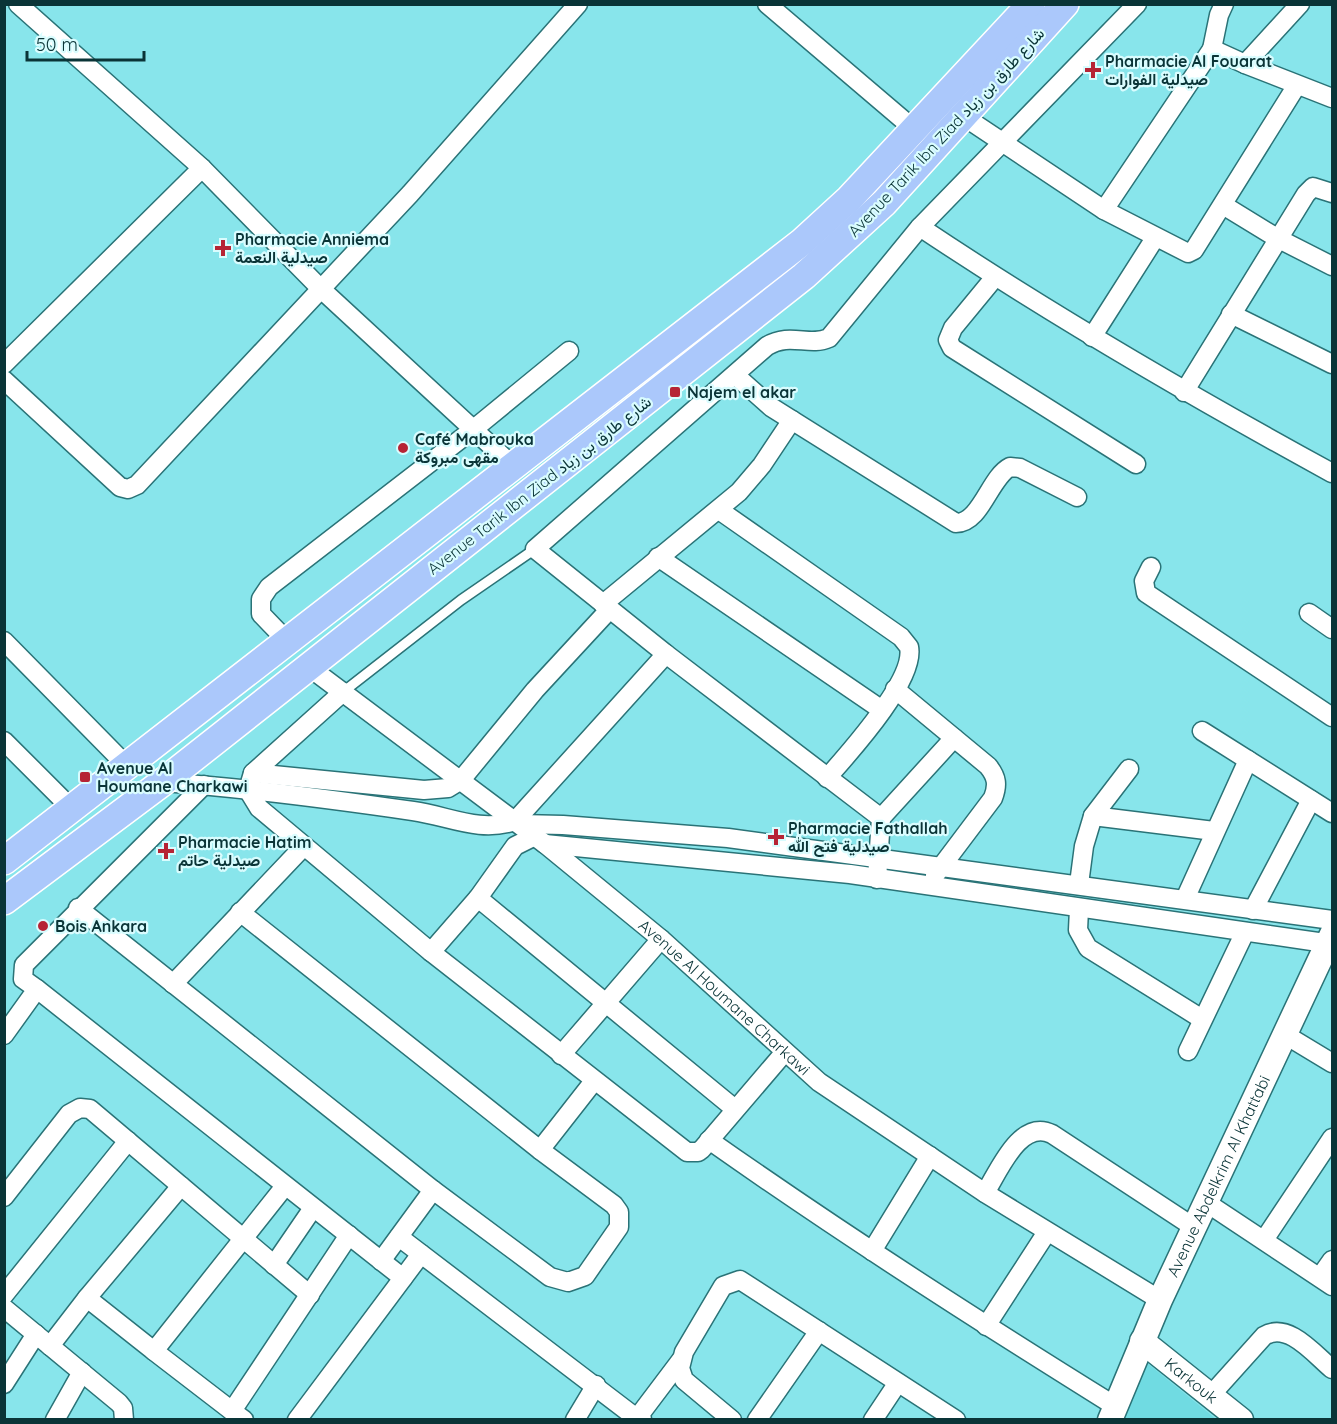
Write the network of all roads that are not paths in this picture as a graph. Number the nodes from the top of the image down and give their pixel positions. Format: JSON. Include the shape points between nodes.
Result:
{"nodes":[{"id":1,"x":18,"y":4,"type":"edge"},
{"id":2,"x":578,"y":4,"type":"edge"},
{"id":3,"x":767,"y":4,"type":"edge"},
{"id":4,"x":1031,"y":4,"type":"edge"},
{"id":5,"x":1065,"y":4,"type":"edge"},
{"id":6,"x":1137,"y":4,"type":"edge"},
{"id":7,"x":1224,"y":4,"type":"edge"},
{"id":8,"x":1300,"y":4,"type":"edge"},
{"id":9,"x":1212,"y":49,"type":"junction"},
{"id":10,"x":1245,"y":64,"type":"junction"},
{"id":11,"x":1297,"y":85,"type":"junction"},
{"id":12,"x":1332,"y":98,"type":"edge"},
{"id":13,"x":963,"y":116,"type":"junction"},
{"id":14,"x":915,"y":130,"type":"junction"},
{"id":15,"x":1002,"y":143,"type":"junction"},
{"id":16,"x":202,"y":168,"type":"junction"},
{"id":17,"x":1332,"y":193,"type":"edge"},
{"id":18,"x":1223,"y":205,"type":"junction"},
{"id":19,"x":1104,"y":210,"type":"junction"},
{"id":20,"x":920,"y":227,"type":"junction"},
{"id":21,"x":1155,"y":238,"type":"junction"},
{"id":22,"x":1277,"y":238,"type":"junction"},
{"id":23,"x":1332,"y":266,"type":"edge"},
{"id":24,"x":995,"y":278,"type":"junction"},
{"id":25,"x":320,"y":288,"type":"junction"},
{"id":26,"x":1231,"y":314,"type":"junction"},
{"id":27,"x":1092,"y":337,"type":"junction"},
{"id":28,"x":569,"y":351,"type":"dead end"},
{"id":29,"x":4,"y":364,"type":"edge"},
{"id":30,"x":1332,"y":364,"type":"edge"},
{"id":31,"x":735,"y":375,"type":"junction"},
{"id":32,"x":4,"y":380,"type":"edge"},
{"id":33,"x":1184,"y":392,"type":"junction"},
{"id":34,"x":792,"y":420,"type":"junction"},
{"id":35,"x":475,"y":428,"type":"junction"},
{"id":36,"x":1136,"y":464,"type":"dead end"},
{"id":37,"x":513,"y":466,"type":"junction"},
{"id":38,"x":1332,"y":473,"type":"edge"},
{"id":39,"x":1077,"y":497,"type":"dead end"},
{"id":40,"x":719,"y":510,"type":"junction"},
{"id":41,"x":535,"y":549,"type":"junction"},
{"id":42,"x":658,"y":557,"type":"junction"},
{"id":43,"x":1151,"y":567,"type":"dead end"},
{"id":44,"x":606,"y":607,"type":"junction"},
{"id":45,"x":1309,"y":613,"type":"dead end"},
{"id":46,"x":1332,"y":629,"type":"edge"},
{"id":47,"x":4,"y":640,"type":"edge"},
{"id":48,"x":288,"y":641,"type":"junction"},
{"id":49,"x":666,"y":654,"type":"junction"},
{"id":50,"x":309,"y":666,"type":"junction"},
{"id":51,"x":895,"y":689,"type":"junction"},
{"id":52,"x":343,"y":692,"type":"junction"},
{"id":53,"x":882,"y":710,"type":"junction"},
{"id":54,"x":1332,"y":717,"type":"edge"},
{"id":55,"x":1202,"y":731,"type":"dead end"},
{"id":56,"x":954,"y":738,"type":"junction"},
{"id":57,"x":4,"y":741,"type":"edge"},
{"id":58,"x":1248,"y":760,"type":"junction"},
{"id":59,"x":127,"y":766,"type":"junction"},
{"id":60,"x":1129,"y":770,"type":"dead end"},
{"id":61,"x":826,"y":778,"type":"junction"},
{"id":62,"x":461,"y":780,"type":"junction"},
{"id":63,"x":250,"y":781,"type":"junction"},
{"id":64,"x":163,"y":782,"type":"junction"},
{"id":65,"x":204,"y":785,"type":"junction"},
{"id":66,"x":1311,"y":800,"type":"junction"},
{"id":67,"x":72,"y":809,"type":"junction"},
{"id":68,"x":1332,"y":813,"type":"edge"},
{"id":69,"x":1093,"y":816,"type":"junction"},
{"id":70,"x":881,"y":819,"type":"junction"},
{"id":71,"x":529,"y":831,"type":"junction"},
{"id":72,"x":1214,"y":831,"type":"junction"},
{"id":73,"x":304,"y":846,"type":"junction"},
{"id":74,"x":879,"y":857,"type":"junction"},
{"id":75,"x":4,"y":861,"type":"edge"},
{"id":76,"x":940,"y":867,"type":"junction"},
{"id":77,"x":877,"y":879,"type":"junction"},
{"id":78,"x":1078,"y":884,"type":"junction"},
{"id":79,"x":927,"y":886,"type":"junction"},
{"id":80,"x":478,"y":898,"type":"junction"},
{"id":81,"x":1185,"y":899,"type":"junction"},
{"id":82,"x":4,"y":901,"type":"edge"},
{"id":83,"x":78,"y":908,"type":"junction"},
{"id":84,"x":1078,"y":909,"type":"junction"},
{"id":85,"x":1253,"y":910,"type":"junction"},
{"id":86,"x":240,"y":912,"type":"junction"},
{"id":87,"x":1332,"y":920,"type":"edge"},
{"id":88,"x":1245,"y":932,"type":"junction"},
{"id":89,"x":661,"y":939,"type":"junction"},
{"id":90,"x":1331,"y":941,"type":"edge"},
{"id":91,"x":431,"y":952,"type":"junction"},
{"id":92,"x":173,"y":984,"type":"junction"},
{"id":93,"x":37,"y":989,"type":"junction"},
{"id":94,"x":604,"y":1002,"type":"junction"},
{"id":95,"x":1202,"y":1018,"type":"junction"},
{"id":96,"x":1284,"y":1034,"type":"junction"},
{"id":97,"x":4,"y":1035,"type":"edge"},
{"id":98,"x":1188,"y":1051,"type":"dead end"},
{"id":99,"x":784,"y":1053,"type":"junction"},
{"id":100,"x":561,"y":1055,"type":"junction"},
{"id":101,"x":1332,"y":1063,"type":"edge"},
{"id":102,"x":594,"y":1081,"type":"junction"},
{"id":103,"x":735,"y":1109,"type":"junction"},
{"id":104,"x":1332,"y":1138,"type":"edge"},
{"id":105,"x":709,"y":1140,"type":"junction"},
{"id":106,"x":128,"y":1141,"type":"junction"},
{"id":107,"x":540,"y":1150,"type":"junction"},
{"id":108,"x":930,"y":1156,"type":"junction"},
{"id":109,"x":181,"y":1186,"type":"junction"},
{"id":110,"x":285,"y":1186,"type":"junction"},
{"id":111,"x":433,"y":1190,"type":"junction"},
{"id":112,"x":985,"y":1193,"type":"junction"},
{"id":113,"x":4,"y":1197,"type":"edge"},
{"id":114,"x":1207,"y":1203,"type":"junction"},
{"id":115,"x":313,"y":1208,"type":"junction"},
{"id":116,"x":1195,"y":1228,"type":"junction"},
{"id":117,"x":1047,"y":1232,"type":"junction"},
{"id":118,"x":349,"y":1235,"type":"junction"},
{"id":119,"x":399,"y":1237,"type":"junction"},
{"id":120,"x":244,"y":1239,"type":"junction"},
{"id":121,"x":1264,"y":1240,"type":"junction"},
{"id":122,"x":872,"y":1251,"type":"junction"},
{"id":123,"x":421,"y":1254,"type":"junction"},
{"id":124,"x":1332,"y":1260,"type":"edge"},
{"id":125,"x":381,"y":1261,"type":"junction"},
{"id":126,"x":274,"y":1264,"type":"junction"},
{"id":127,"x":403,"y":1278,"type":"junction"},
{"id":128,"x":1326,"y":1282,"type":"edge"},
{"id":129,"x":4,"y":1295,"type":"edge"},
{"id":130,"x":310,"y":1295,"type":"junction"},
{"id":131,"x":87,"y":1298,"type":"junction"},
{"id":132,"x":1160,"y":1300,"type":"junction"},
{"id":133,"x":4,"y":1308,"type":"edge"},
{"id":134,"x":986,"y":1326,"type":"junction"},
{"id":135,"x":819,"y":1331,"type":"junction"},
{"id":136,"x":43,"y":1340,"type":"junction"},
{"id":137,"x":1142,"y":1341,"type":"junction"},
{"id":138,"x":154,"y":1351,"type":"junction"},
{"id":139,"x":681,"y":1360,"type":"junction"},
{"id":140,"x":1332,"y":1369,"type":"edge"},
{"id":141,"x":82,"y":1372,"type":"junction"},
{"id":142,"x":897,"y":1383,"type":"junction"},
{"id":143,"x":4,"y":1384,"type":"edge"},
{"id":144,"x":596,"y":1385,"type":"junction"},
{"id":145,"x":1211,"y":1395,"type":"junction"},
{"id":146,"x":1112,"y":1413,"type":"edge"},
{"id":147,"x":238,"y":1415,"type":"edge"},
{"id":148,"x":55,"y":1419,"type":"edge"},
{"id":149,"x":124,"y":1419,"type":"edge"},
{"id":150,"x":297,"y":1419,"type":"edge"},
{"id":151,"x":575,"y":1419,"type":"edge"},
{"id":152,"x":640,"y":1419,"type":"edge"},
{"id":153,"x":732,"y":1419,"type":"edge"},
{"id":154,"x":757,"y":1419,"type":"edge"},
{"id":155,"x":873,"y":1419,"type":"edge"},
{"id":156,"x":956,"y":1419,"type":"edge"},
{"id":157,"x":1241,"y":1419,"type":"edge"}],
"edges":[{"from":1,"to":16,"type":"street"},
{"from":2,"to":25,"type":"street","via":[[410,194]]},
{"from":3,"to":14,"type":"street"},
{"from":4,"to":14,"type":"main road","name":"Avenue Tarik Ibn Ziad شارع طارق بن زياد"},
{"from":5,"to":13,"type":"main road","name":"Avenue Tarik Ibn Ziad شارع طارق بن زياد"},
{"from":6,"to":15,"type":"street"},
{"from":7,"to":9,"type":"street"},
{"from":8,"to":10,"type":"street"},
{"from":9,"to":10,"type":"street"},
{"from":9,"to":19,"type":"street"},
{"from":10,"to":11,"type":"street"},
{"from":11,"to":12,"type":"street"},
{"from":11,"to":18,"type":"street"},
{"from":13,"to":15,"type":"street"},
{"from":13,"to":50,"type":"main road","name":"Avenue Tarik Ibn Ziad شارع طارق بن زياد","via":[[884,203],[804,276]]},
{"from":14,"to":37,"type":"main road","name":"Avenue Tarik Ibn Ziad شارع طارق بن زياد","via":[[802,242]]},
{"from":15,"to":19,"type":"street"},
{"from":15,"to":20,"type":"street"},
{"from":16,"to":25,"type":"street"},
{"from":16,"to":29,"type":"street"},
{"from":17,"to":22,"type":"street","via":[[1310,189]]},
{"from":18,"to":21,"type":"street","via":[[1191,252],[1184,253]]},
{"from":18,"to":22,"type":"street"},
{"from":19,"to":21,"type":"street"},
{"from":20,"to":24,"type":"street"},
{"from":20,"to":31,"type":"street","via":[[829,338],[774,341]]},
{"from":21,"to":27,"type":"street"},
{"from":22,"to":23,"type":"street"},
{"from":22,"to":26,"type":"street"},
{"from":24,"to":27,"type":"street"},
{"from":24,"to":36,"type":"street","via":[[953,328],[948,337],[952,348]]},
{"from":25,"to":32,"type":"street","via":[[137,485],[128,489],[120,487]]},
{"from":25,"to":35,"type":"street"},
{"from":26,"to":30,"type":"street"},
{"from":26,"to":33,"type":"street"},
{"from":27,"to":33,"type":"street"},
{"from":28,"to":35,"type":"street"},
{"from":31,"to":34,"type":"street"},
{"from":31,"to":41,"type":"street"},
{"from":33,"to":38,"type":"street"},
{"from":34,"to":39,"type":"street","via":[[956,524],[972,516],[1002,472],[1010,467],[1020,468]]},
{"from":34,"to":40,"type":"street","via":[[762,465]]},
{"from":35,"to":37,"type":"street"},
{"from":35,"to":48,"type":"street","via":[[264,592],[261,614]]},
{"from":37,"to":48,"type":"main road","name":"Avenue Tarik Ibn Ziad شارع طارق بن زياد"},
{"from":40,"to":42,"type":"street"},
{"from":40,"to":51,"type":"street","via":[[905,641],[911,654]]},
{"from":41,"to":44,"type":"street"},
{"from":41,"to":52,"type":"lane","via":[[461,600]]},
{"from":42,"to":44,"type":"street"},
{"from":42,"to":53,"type":"street"},
{"from":43,"to":54,"type":"street","via":[[1144,585],[1150,597]]},
{"from":44,"to":49,"type":"street"},
{"from":44,"to":62,"type":"street"},
{"from":45,"to":46,"type":"street"},
{"from":47,"to":59,"type":"street"},
{"from":48,"to":50,"type":"main road","via":[[318,641]]},
{"from":48,"to":50,"type":"main road","via":[[279,668]]},
{"from":48,"to":59,"type":"main road","name":"Avenue Tarik Ibn Ziad شارع طارق بن زياد"},
{"from":49,"to":61,"type":"street"},
{"from":49,"to":71,"type":"street"},
{"from":50,"to":52,"type":"street","name":"Avenue Al Houmane Charkawi"},
{"from":50,"to":64,"type":"main road","name":"Avenue Tarik Ibn Ziad شارع طارق بن زياد"},
{"from":51,"to":53,"type":"street"},
{"from":51,"to":56,"type":"street"},
{"from":52,"to":62,"type":"street","name":"Avenue Al Houmane Charkawi"},
{"from":52,"to":63,"type":"street"},
{"from":53,"to":61,"type":"street","via":[[870,731]]},
{"from":55,"to":58,"type":"street"},
{"from":56,"to":70,"type":"street"},
{"from":56,"to":76,"type":"street","via":[[988,766],[997,784],[993,798]]},
{"from":57,"to":67,"type":"street"},
{"from":58,"to":66,"type":"street"},
{"from":58,"to":72,"type":"street"},
{"from":59,"to":67,"type":"main road","name":"Avenue Tarik Ibn Ziad شارع طارق بن زياد"},
{"from":60,"to":69,"type":"street"},
{"from":61,"to":70,"type":"street"},
{"from":62,"to":63,"type":"street","via":[[448,788],[424,790]]},
{"from":62,"to":71,"type":"street","name":"Avenue Al Houmane Charkawi"},
{"from":63,"to":65,"type":"street"},
{"from":63,"to":71,"type":"street","via":[[416,811],[479,827]]},
{"from":63,"to":73,"type":"street","via":[[260,808]]},
{"from":64,"to":65,"type":"street"},
{"from":64,"to":82,"type":"main road","name":"Avenue Tarik Ibn Ziad شارع طارق بن زياد"},
{"from":65,"to":83,"type":"street"},
{"from":66,"to":68,"type":"street"},
{"from":66,"to":85,"type":"street"},
{"from":67,"to":75,"type":"main road","name":"Avenue Tarik Ibn Ziad شارع طارق بن زياد"},
{"from":69,"to":72,"type":"street"},
{"from":69,"to":78,"type":"street"},
{"from":70,"to":74,"type":"street"},
{"from":71,"to":74,"type":"street","via":[[563,825],[728,838]]},
{"from":71,"to":77,"type":"street"},
{"from":71,"to":80,"type":"street"},
{"from":71,"to":89,"type":"street","name":"Avenue Al Houmane Charkawi"},
{"from":72,"to":81,"type":"street"},
{"from":73,"to":86,"type":"street"},
{"from":73,"to":91,"type":"street"},
{"from":74,"to":76,"type":"street"},
{"from":74,"to":77,"type":"street"},
{"from":76,"to":78,"type":"street"},
{"from":76,"to":79,"type":"street"},
{"from":77,"to":79,"type":"street"},
{"from":78,"to":81,"type":"street"},
{"from":79,"to":84,"type":"street"},
{"from":80,"to":91,"type":"street"},
{"from":80,"to":94,"type":"street"},
{"from":81,"to":85,"type":"street"},
{"from":83,"to":92,"type":"street"},
{"from":83,"to":93,"type":"street","via":[[24,965],[23,979]]},
{"from":84,"to":88,"type":"street"},
{"from":84,"to":95,"type":"street","via":[[1078,930],[1088,948]]},
{"from":85,"to":87,"type":"street"},
{"from":86,"to":92,"type":"street"},
{"from":86,"to":107,"type":"street"},
{"from":88,"to":90,"type":"street"},
{"from":88,"to":95,"type":"street"},
{"from":89,"to":94,"type":"street"},
{"from":89,"to":99,"type":"street","name":"Avenue Al Houmane Charkawi"},
{"from":90,"to":96,"type":"main road","name":"Avenue Abdelkrim Al Khattabi"},
{"from":91,"to":100,"type":"street"},
{"from":92,"to":111,"type":"street"},
{"from":93,"to":97,"type":"street"},
{"from":93,"to":110,"type":"street"},
{"from":94,"to":100,"type":"street"},
{"from":94,"to":103,"type":"street"},
{"from":95,"to":98,"type":"street"},
{"from":96,"to":101,"type":"street"},
{"from":96,"to":114,"type":"main road","name":"Avenue Abdelkrim Al Khattabi"},
{"from":99,"to":103,"type":"street"},
{"from":99,"to":108,"type":"street","name":"Avenue Al Houmane Charkawi","via":[[819,1082]]},
{"from":100,"to":102,"type":"street"},
{"from":102,"to":105,"type":"street","via":[[682,1149],[698,1152]]},
{"from":102,"to":107,"type":"street"},
{"from":103,"to":105,"type":"street"},
{"from":104,"to":121,"type":"street"},
{"from":105,"to":122,"type":"street"},
{"from":106,"to":109,"type":"street"},
{"from":106,"to":113,"type":"street","via":[[90,1109],[75,1109]]},
{"from":106,"to":129,"type":"street"},
{"from":107,"to":111,"type":"street","via":[[619,1212],[615,1236],[577,1281],[550,1277]]},
{"from":108,"to":112,"type":"street","name":"Avenue Al Houmane Charkawi"},
{"from":108,"to":122,"type":"street"},
{"from":109,"to":120,"type":"street"},
{"from":109,"to":131,"type":"street"},
{"from":110,"to":115,"type":"street"},
{"from":110,"to":120,"type":"street"},
{"from":111,"to":119,"type":"street"},
{"from":112,"to":116,"type":"street","via":[[1021,1138],[1040,1130],[1052,1134]]},
{"from":112,"to":117,"type":"street","name":"Avenue Al Houmane Charkawi"},
{"from":114,"to":116,"type":"main road","name":"Avenue Abdelkrim Al Khattabi"},
{"from":114,"to":121,"type":"street"},
{"from":115,"to":118,"type":"street"},
{"from":115,"to":126,"type":"street"},
{"from":116,"to":132,"type":"main road","name":"Avenue Abdelkrim Al Khattabi"},
{"from":117,"to":132,"type":"street","name":"Avenue Al Houmane Charkawi"},
{"from":117,"to":134,"type":"street"},
{"from":118,"to":125,"type":"street"},
{"from":118,"to":130,"type":"street"},
{"from":119,"to":123,"type":"street"},
{"from":119,"to":125,"type":"street"},
{"from":120,"to":126,"type":"street"},
{"from":120,"to":138,"type":"street"},
{"from":121,"to":128,"type":"street"},
{"from":122,"to":134,"type":"street"},
{"from":123,"to":127,"type":"street"},
{"from":123,"to":144,"type":"street"},
{"from":124,"to":128,"type":"street"},
{"from":125,"to":127,"type":"street"},
{"from":126,"to":130,"type":"street"},
{"from":127,"to":150,"type":"street"},
{"from":130,"to":147,"type":"street"},
{"from":131,"to":136,"type":"street"},
{"from":131,"to":138,"type":"street"},
{"from":132,"to":137,"type":"main road","name":"Avenue Abdelkrim Al Khattabi"},
{"from":133,"to":136,"type":"street"},
{"from":134,"to":146,"type":"street"},
{"from":135,"to":139,"type":"street","via":[[746,1282],[734,1280],[723,1286]]},
{"from":135,"to":142,"type":"street"},
{"from":135,"to":154,"type":"street"},
{"from":136,"to":141,"type":"street"},
{"from":136,"to":143,"type":"street"},
{"from":137,"to":145,"type":"main road","name":"Karkouk"},
{"from":137,"to":146,"type":"main road","name":"Avenue Abdelkrim Al Khattabi"},
{"from":138,"to":147,"type":"street"},
{"from":139,"to":152,"type":"street"},
{"from":139,"to":153,"type":"street","via":[[684,1380]]},
{"from":140,"to":145,"type":"street","via":[[1290,1335],[1274,1331],[1264,1336]]},
{"from":141,"to":148,"type":"street"},
{"from":141,"to":149,"type":"street","via":[[119,1403]]},
{"from":142,"to":155,"type":"street"},
{"from":142,"to":156,"type":"street"},
{"from":144,"to":151,"type":"street"},
{"from":144,"to":152,"type":"street"},
{"from":145,"to":157,"type":"main road","name":"Karkouk"}]}
